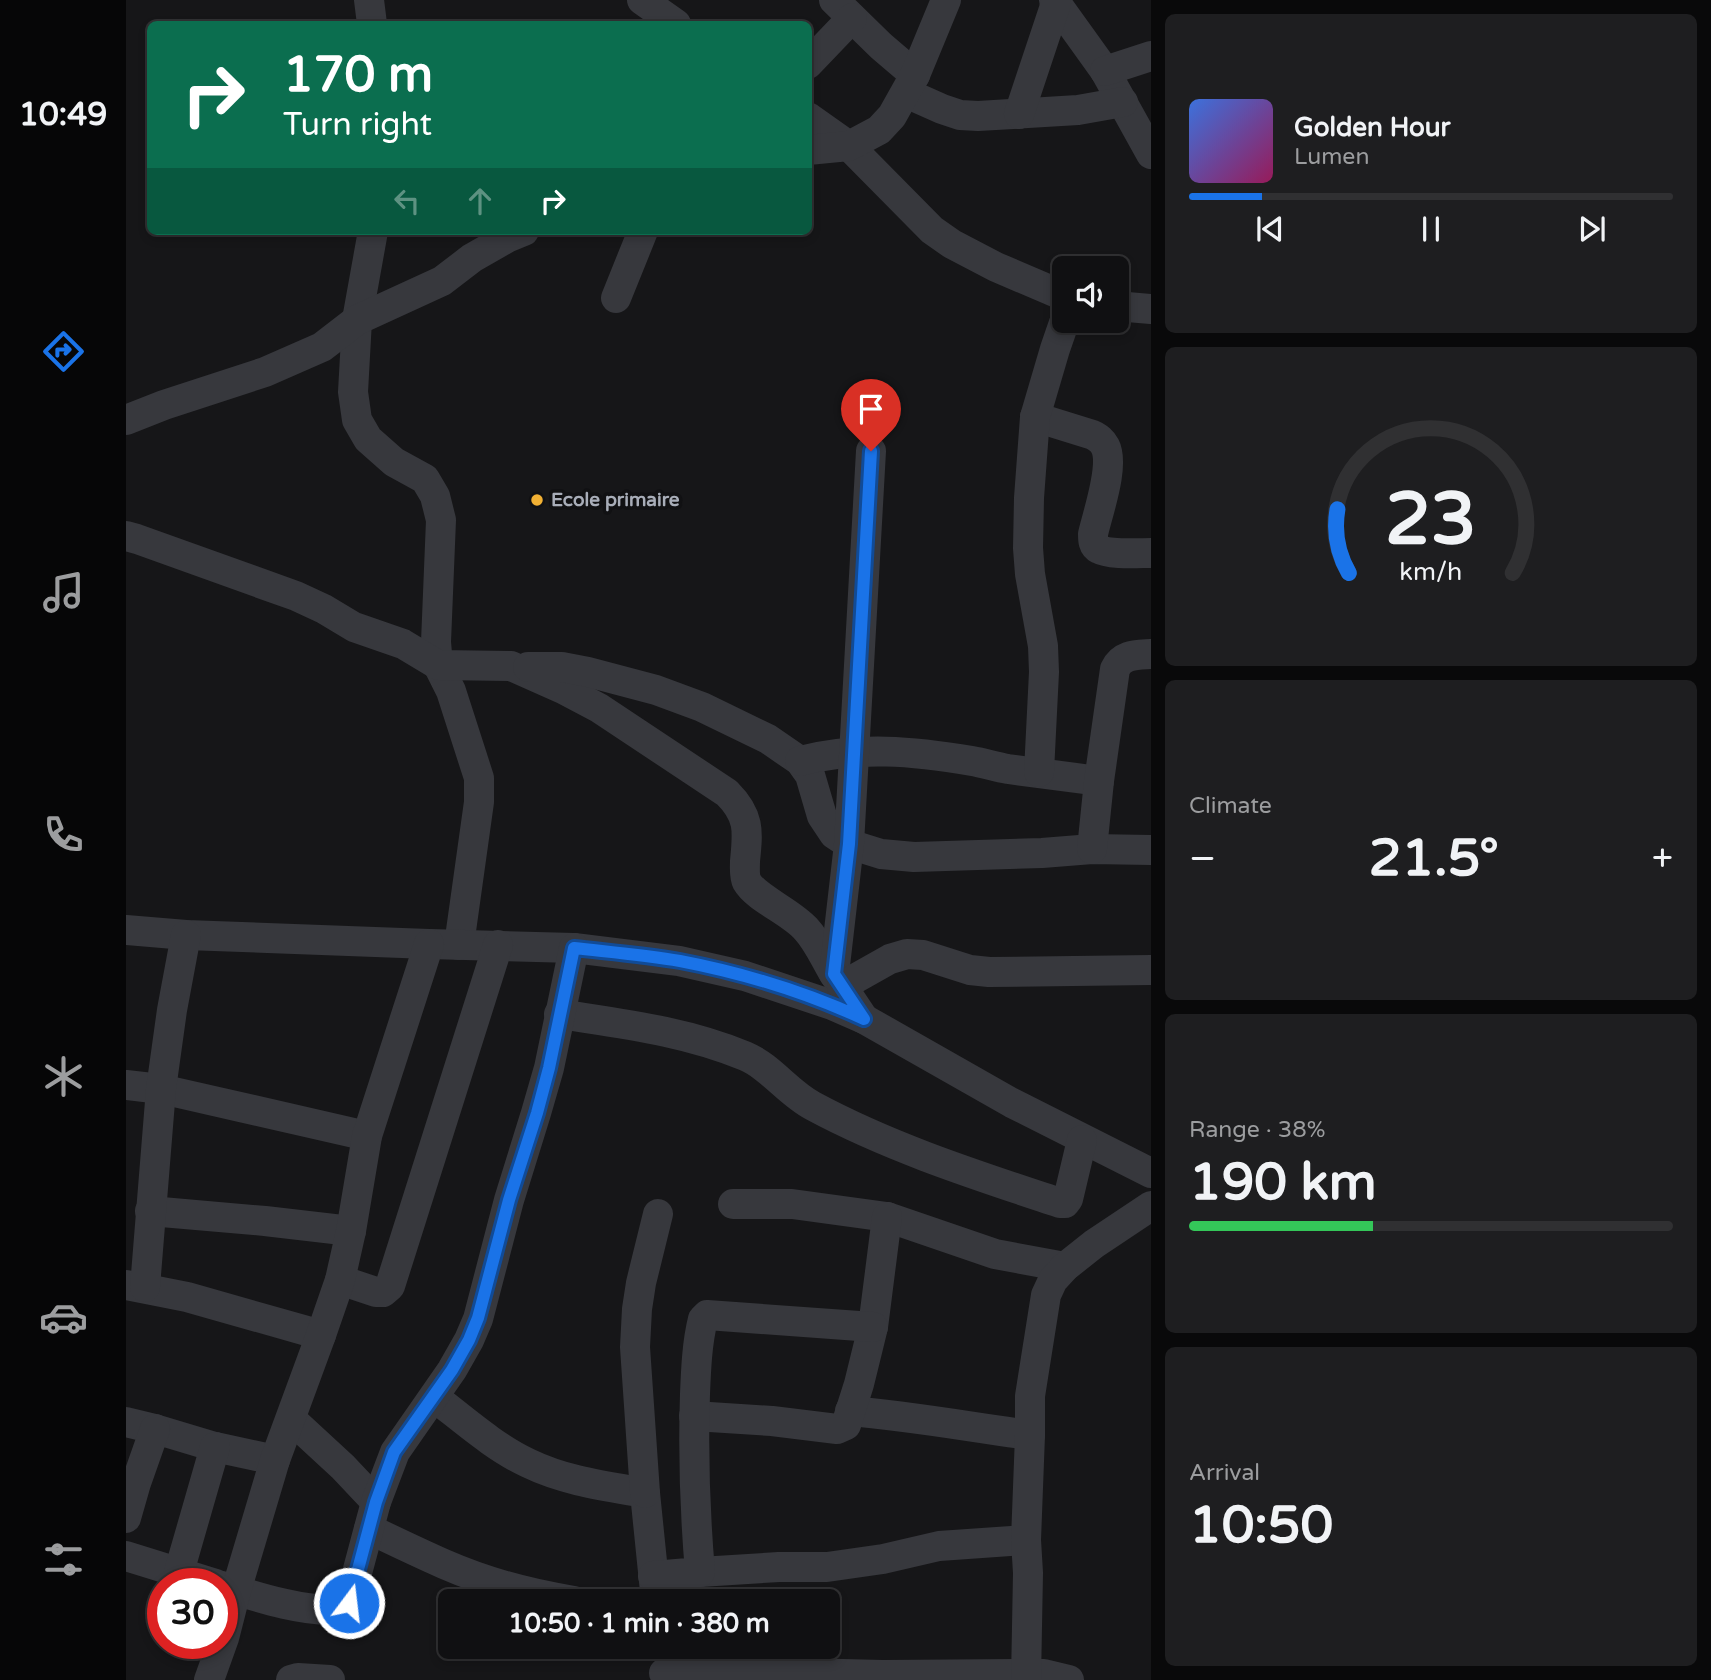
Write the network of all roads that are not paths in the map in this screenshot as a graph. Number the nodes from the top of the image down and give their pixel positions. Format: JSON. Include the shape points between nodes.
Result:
{"nodes":[{"id":1,"x":369,"y":0,"type":"edge"},
{"id":2,"x":642,"y":0,"type":"edge"},
{"id":3,"x":946,"y":0,"type":"edge"},
{"id":4,"x":1055,"y":1,"type":"edge"},
{"id":5,"x":843,"y":9,"type":"edge"},
{"id":6,"x":372,"y":21,"type":"edge"},
{"id":7,"x":672,"y":21,"type":"edge"},
{"id":8,"x":1151,"y":56,"type":"edge"},
{"id":9,"x":812,"y":58,"type":"edge"},
{"id":10,"x":1105,"y":71,"type":"junction"},
{"id":11,"x":910,"y":84,"type":"junction"},
{"id":12,"x":1123,"y":102,"type":"junction"},
{"id":13,"x":1019,"y":114,"type":"junction"},
{"id":14,"x":812,"y":120,"type":"edge"},
{"id":15,"x":849,"y":146,"type":"junction"},
{"id":16,"x":812,"y":150,"type":"edge"},
{"id":17,"x":1151,"y":154,"type":"edge"},
{"id":18,"x":372,"y":235,"type":"edge"},
{"id":19,"x":514,"y":235,"type":"edge"},
{"id":20,"x":641,"y":235,"type":"edge"},
{"id":21,"x":1052,"y":291,"type":"edge"},
{"id":22,"x":616,"y":298,"type":"dead end"},
{"id":23,"x":1129,"y":307,"type":"edge"},
{"id":24,"x":1151,"y":309,"type":"edge"},
{"id":25,"x":357,"y":320,"type":"junction"},
{"id":26,"x":1061,"y":333,"type":"edge"},
{"id":27,"x":1035,"y":417,"type":"junction"},
{"id":28,"x":126,"y":420,"type":"edge"},
{"id":29,"x":871,"y":451,"type":"dead end"},
{"id":30,"x":126,"y":536,"type":"edge"},
{"id":31,"x":1151,"y":554,"type":"edge"},
{"id":32,"x":1151,"y":654,"type":"edge"},
{"id":33,"x":438,"y":665,"type":"junction"},
{"id":34,"x":512,"y":666,"type":"junction"},
{"id":35,"x":853,"y":751,"type":"junction"},
{"id":36,"x":800,"y":761,"type":"junction"},
{"id":37,"x":1039,"y":772,"type":"junction"},
{"id":38,"x":1099,"y":781,"type":"junction"},
{"id":39,"x":849,"y":844,"type":"junction"},
{"id":40,"x":1092,"y":849,"type":"junction"},
{"id":41,"x":1151,"y":850,"type":"edge"},
{"id":42,"x":126,"y":930,"type":"edge"},
{"id":43,"x":186,"y":935,"type":"junction"},
{"id":44,"x":429,"y":944,"type":"junction"},
{"id":45,"x":459,"y":945,"type":"junction"},
{"id":46,"x":498,"y":945,"type":"junction"},
{"id":47,"x":574,"y":948,"type":"junction"},
{"id":48,"x":1151,"y":970,"type":"edge"},
{"id":49,"x":838,"y":980,"type":"junction"},
{"id":50,"x":559,"y":1014,"type":"junction"},
{"id":51,"x":864,"y":1019,"type":"junction"},
{"id":52,"x":126,"y":1085,"type":"edge"},
{"id":53,"x":161,"y":1089,"type":"junction"},
{"id":54,"x":367,"y":1136,"type":"junction"},
{"id":55,"x":1082,"y":1140,"type":"junction"},
{"id":56,"x":1151,"y":1173,"type":"edge"},
{"id":57,"x":733,"y":1204,"type":"dead end"},
{"id":58,"x":1151,"y":1206,"type":"edge"},
{"id":59,"x":150,"y":1211,"type":"junction"},
{"id":60,"x":658,"y":1214,"type":"dead end"},
{"id":61,"x":887,"y":1217,"type":"junction"},
{"id":62,"x":351,"y":1231,"type":"junction"},
{"id":63,"x":1065,"y":1267,"type":"junction"},
{"id":64,"x":340,"y":1280,"type":"junction"},
{"id":65,"x":135,"y":1286,"type":"edge"},
{"id":66,"x":873,"y":1327,"type":"junction"},
{"id":67,"x":321,"y":1335,"type":"junction"},
{"id":68,"x":435,"y":1396,"type":"junction"},
{"id":69,"x":850,"y":1411,"type":"junction"},
{"id":70,"x":694,"y":1416,"type":"junction"},
{"id":71,"x":291,"y":1419,"type":"junction"},
{"id":72,"x":126,"y":1422,"type":"edge"},
{"id":73,"x":155,"y":1429,"type":"junction"},
{"id":74,"x":1030,"y":1435,"type":"junction"},
{"id":75,"x":215,"y":1447,"type":"junction"},
{"id":76,"x":275,"y":1460,"type":"junction"},
{"id":77,"x":645,"y":1493,"type":"junction"},
{"id":78,"x":373,"y":1516,"type":"junction"},
{"id":79,"x":126,"y":1518,"type":"edge"},
{"id":80,"x":1026,"y":1540,"type":"junction"},
{"id":81,"x":126,"y":1556,"type":"edge"},
{"id":82,"x":166,"y":1568,"type":"edge"},
{"id":83,"x":180,"y":1568,"type":"edge"},
{"id":84,"x":232,"y":1568,"type":"edge"},
{"id":85,"x":700,"y":1573,"type":"junction"},
{"id":86,"x":516,"y":1589,"type":"edge"},
{"id":87,"x":655,"y":1589,"type":"edge"},
{"id":88,"x":238,"y":1590,"type":"edge"},
{"id":89,"x":216,"y":1659,"type":"edge"},
{"id":90,"x":663,"y":1667,"type":"edge"},
{"id":91,"x":1026,"y":1677,"type":"edge"},
{"id":92,"x":209,"y":1680,"type":"edge"},
{"id":93,"x":291,"y":1680,"type":"edge"},
{"id":94,"x":330,"y":1680,"type":"edge"},
{"id":95,"x":1069,"y":1680,"type":"edge"}],
"edges":[{"from":1,"to":6,"type":"street"},
{"from":2,"to":7,"type":"street"},
{"from":3,"to":11,"type":"street"},
{"from":4,"to":10,"type":"street"},
{"from":4,"to":13,"type":"street"},
{"from":5,"to":9,"type":"street"},
{"from":5,"to":11,"type":"street"},
{"from":8,"to":10,"type":"street"},
{"from":10,"to":12,"type":"street"},
{"from":11,"to":13,"type":"street","via":[[942,109],[960,115]]},
{"from":11,"to":15,"type":"street","via":[[879,130]]},
{"from":12,"to":13,"type":"street"},
{"from":12,"to":17,"type":"street"},
{"from":14,"to":15,"type":"street"},
{"from":15,"to":16,"type":"street"},
{"from":15,"to":21,"type":"street","via":[[942,237]]},
{"from":18,"to":25,"type":"street"},
{"from":19,"to":25,"type":"street","via":[[442,281]]},
{"from":20,"to":22,"type":"street"},
{"from":23,"to":24,"type":"street"},
{"from":25,"to":28,"type":"street","via":[[322,347],[265,372]]},
{"from":25,"to":33,"type":"street","via":[[353,392],[357,419],[368,439],[394,462],[425,479],[441,520]]},
{"from":26,"to":27,"type":"street"},
{"from":27,"to":31,"type":"street","via":[[1093,435],[1106,446],[1109,467],[1093,534],[1095,547]]},
{"from":27,"to":37,"type":"street","via":[[1028,548],[1043,646]]},
{"from":29,"to":35,"type":"street"},
{"from":30,"to":33,"type":"street","via":[[296,596],[354,627],[403,644]]},
{"from":32,"to":38,"type":"street","via":[[1129,656],[1115,669]]},
{"from":33,"to":34,"type":"street"},
{"from":33,"to":45,"type":"street","via":[[473,757],[480,802]]},
{"from":34,"to":36,"type":"street","via":[[588,671],[656,690],[757,733]]},
{"from":34,"to":49,"type":"street","via":[[599,708],[727,793],[747,821],[745,878],[749,885],[805,928]]},
{"from":35,"to":36,"type":"street"},
{"from":35,"to":37,"type":"street","via":[[915,752]]},
{"from":35,"to":39,"type":"street"},
{"from":36,"to":39,"type":"street","via":[[810,775],[822,817],[834,834]]},
{"from":37,"to":38,"type":"street"},
{"from":38,"to":40,"type":"street"},
{"from":39,"to":40,"type":"street","via":[[881,854],[914,857]]},
{"from":39,"to":49,"type":"street"},
{"from":40,"to":41,"type":"street"},
{"from":42,"to":43,"type":"street"},
{"from":43,"to":44,"type":"street"},
{"from":43,"to":53,"type":"street"},
{"from":44,"to":45,"type":"street"},
{"from":44,"to":54,"type":"street"},
{"from":45,"to":46,"type":"street"},
{"from":46,"to":47,"type":"street"},
{"from":46,"to":64,"type":"street","via":[[390,1286],[376,1292]]},
{"from":47,"to":50,"type":"street"},
{"from":47,"to":51,"type":"street","via":[[679,961],[745,976]]},
{"from":48,"to":49,"type":"street","via":[[989,972],[907,954]]},
{"from":49,"to":51,"type":"street"},
{"from":50,"to":55,"type":"street","via":[[669,1031],[743,1055],[812,1106],[875,1136],[1060,1203],[1068,1199]]},
{"from":50,"to":68,"type":"street","via":[[546,1079],[478,1318]]},
{"from":51,"to":55,"type":"street"},
{"from":52,"to":53,"type":"street"},
{"from":53,"to":54,"type":"street"},
{"from":53,"to":59,"type":"street"},
{"from":54,"to":62,"type":"street"},
{"from":55,"to":56,"type":"street"},
{"from":57,"to":61,"type":"street","via":[[792,1204]]},
{"from":58,"to":63,"type":"street"},
{"from":59,"to":62,"type":"street"},
{"from":59,"to":65,"type":"street"},
{"from":60,"to":77,"type":"street","via":[[641,1283],[635,1347]]},
{"from":61,"to":63,"type":"street","via":[[995,1254]]},
{"from":61,"to":66,"type":"street"},
{"from":62,"to":64,"type":"street"},
{"from":63,"to":74,"type":"street","via":[[1046,1295],[1030,1396]]},
{"from":64,"to":67,"type":"street"},
{"from":65,"to":67,"type":"street"},
{"from":66,"to":69,"type":"street"},
{"from":66,"to":70,"type":"street","via":[[707,1315],[702,1324]]},
{"from":67,"to":71,"type":"street"},
{"from":68,"to":77,"type":"street","via":[[527,1463],[559,1476]]},
{"from":68,"to":78,"type":"street","via":[[394,1452]]},
{"from":69,"to":70,"type":"street","via":[[846,1426],[837,1429]]},
{"from":69,"to":74,"type":"street"},
{"from":70,"to":85,"type":"street"},
{"from":71,"to":76,"type":"street"},
{"from":71,"to":78,"type":"street","via":[[343,1467]]},
{"from":72,"to":73,"type":"street"},
{"from":73,"to":75,"type":"street"},
{"from":73,"to":79,"type":"street"},
{"from":74,"to":80,"type":"street"},
{"from":75,"to":76,"type":"street"},
{"from":75,"to":83,"type":"street"},
{"from":76,"to":84,"type":"street"},
{"from":77,"to":87,"type":"street"},
{"from":78,"to":86,"type":"street","via":[[444,1564]]},
{"from":78,"to":88,"type":"street","via":[[346,1608],[309,1609]]},
{"from":80,"to":85,"type":"street","via":[[939,1546],[848,1564]]},
{"from":80,"to":91,"type":"street"},
{"from":81,"to":82,"type":"street"},
{"from":85,"to":87,"type":"street"},
{"from":89,"to":92,"type":"street"},
{"from":90,"to":91,"type":"street"},
{"from":91,"to":95,"type":"street","via":[[1044,1674]]},
{"from":93,"to":94,"type":"street"}]}
